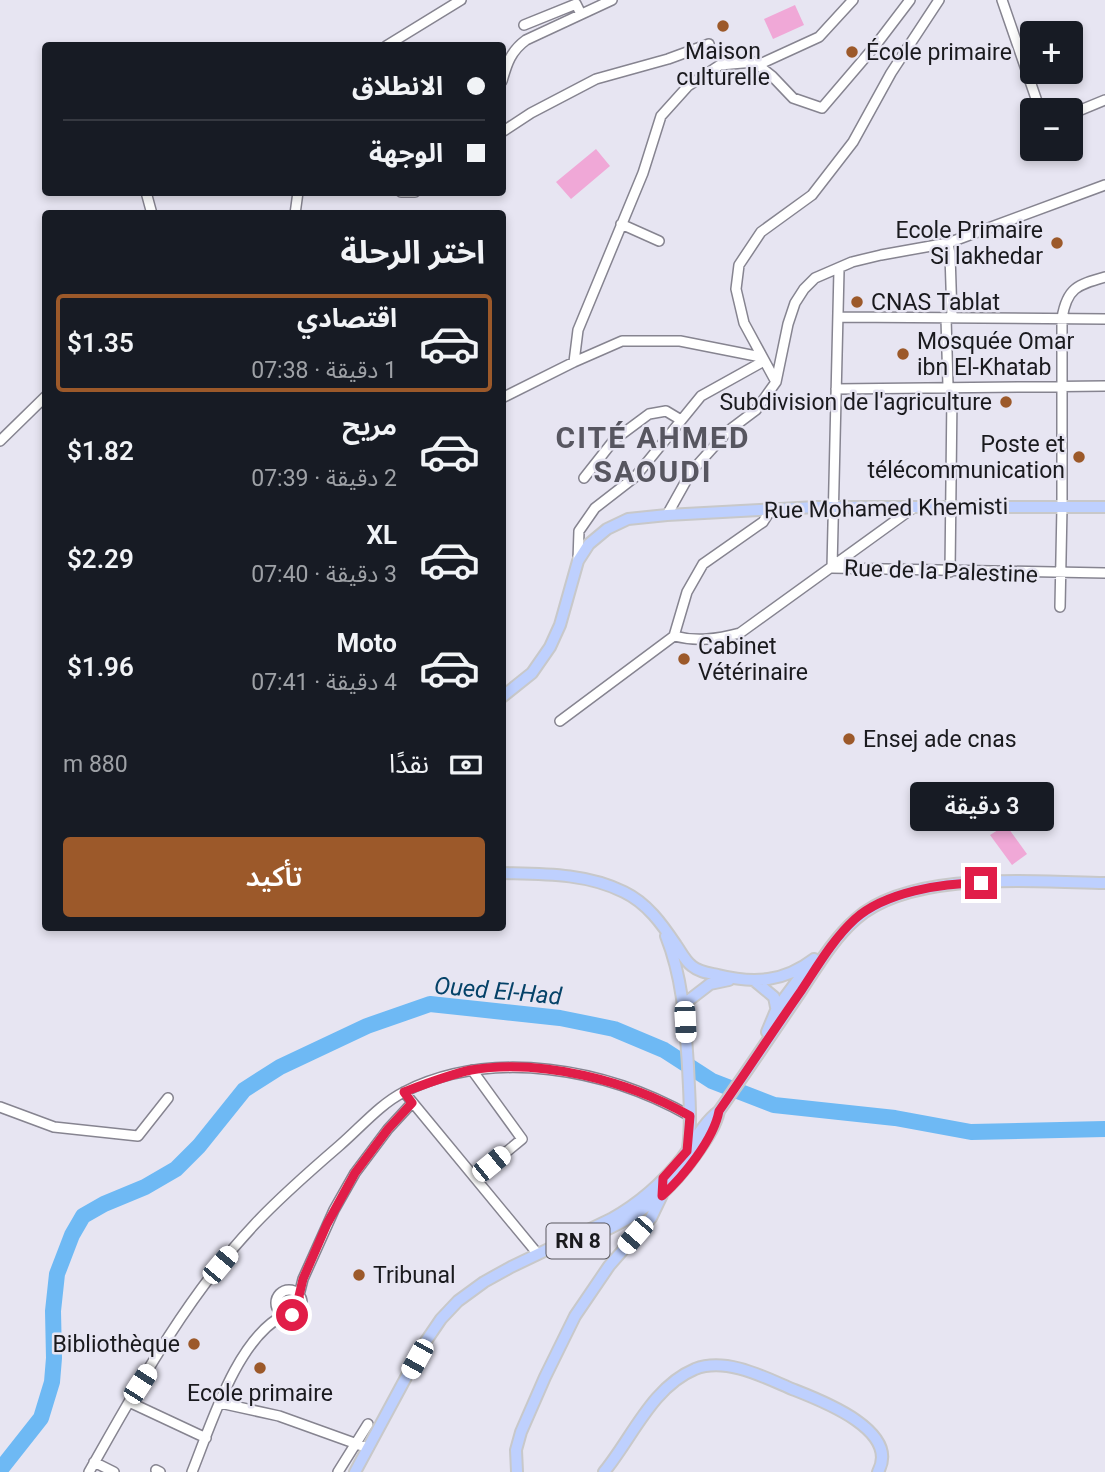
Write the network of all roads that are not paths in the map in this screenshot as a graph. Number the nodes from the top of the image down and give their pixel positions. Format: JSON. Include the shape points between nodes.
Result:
{"nodes":[{"id":1,"x":461,"y":0,"type":"edge"},
{"id":2,"x":612,"y":0,"type":"edge"},
{"id":3,"x":853,"y":0,"type":"edge"},
{"id":4,"x":910,"y":0,"type":"edge"},
{"id":5,"x":939,"y":0,"type":"edge"},
{"id":6,"x":1002,"y":0,"type":"edge"},
{"id":7,"x":581,"y":14,"type":"junction"},
{"id":8,"x":524,"y":25,"type":"dead end"},
{"id":9,"x":393,"y":42,"type":"edge"},
{"id":10,"x":709,"y":44,"type":"dead end"},
{"id":11,"x":758,"y":65,"type":"junction"},
{"id":12,"x":506,"y":70,"type":"edge"},
{"id":13,"x":1036,"y":98,"type":"edge"},
{"id":14,"x":1105,"y":100,"type":"edge"},
{"id":15,"x":1083,"y":109,"type":"edge"},
{"id":16,"x":506,"y":129,"type":"edge"},
{"id":17,"x":1105,"y":185,"type":"edge"},
{"id":18,"x":621,"y":224,"type":"junction"},
{"id":19,"x":659,"y":241,"type":"dead end"},
{"id":20,"x":947,"y":243,"type":"junction"},
{"id":21,"x":839,"y":270,"type":"junction"},
{"id":22,"x":1105,"y":277,"type":"edge"},
{"id":23,"x":839,"y":317,"type":"junction"},
{"id":24,"x":949,"y":317,"type":"junction"},
{"id":25,"x":1062,"y":318,"type":"junction"},
{"id":26,"x":1105,"y":318,"type":"edge"},
{"id":27,"x":763,"y":359,"type":"junction"},
{"id":28,"x":574,"y":362,"type":"junction"},
{"id":29,"x":776,"y":382,"type":"junction"},
{"id":30,"x":948,"y":386,"type":"junction"},
{"id":31,"x":1062,"y":386,"type":"junction"},
{"id":32,"x":1105,"y":386,"type":"edge"},
{"id":33,"x":836,"y":389,"type":"junction"},
{"id":34,"x":506,"y":396,"type":"edge"},
{"id":35,"x":42,"y":400,"type":"edge"},
{"id":36,"x":681,"y":420,"type":"junction"},
{"id":37,"x":0,"y":441,"type":"edge"},
{"id":38,"x":584,"y":478,"type":"dead end"},
{"id":39,"x":835,"y":507,"type":"junction"},
{"id":40,"x":950,"y":507,"type":"junction"},
{"id":41,"x":1062,"y":507,"type":"junction"},
{"id":42,"x":1105,"y":507,"type":"edge"},
{"id":43,"x":772,"y":508,"type":"junction"},
{"id":44,"x":914,"y":508,"type":"junction"},
{"id":45,"x":667,"y":515,"type":"junction"},
{"id":46,"x":578,"y":561,"type":"junction"},
{"id":47,"x":832,"y":568,"type":"junction"},
{"id":48,"x":950,"y":572,"type":"junction"},
{"id":49,"x":1105,"y":573,"type":"edge"},
{"id":50,"x":1060,"y":574,"type":"junction"},
{"id":51,"x":1060,"y":607,"type":"dead end"},
{"id":52,"x":674,"y":636,"type":"junction"},
{"id":53,"x":506,"y":694,"type":"edge"},
{"id":54,"x":560,"y":721,"type":"dead end"},
{"id":55,"x":506,"y":873,"type":"edge"},
{"id":56,"x":1105,"y":883,"type":"edge"},
{"id":57,"x":660,"y":921,"type":"junction"},
{"id":58,"x":838,"y":939,"type":"junction"},
{"id":59,"x":814,"y":959,"type":"junction"},
{"id":60,"x":732,"y":979,"type":"junction"},
{"id":61,"x":756,"y":982,"type":"junction"},
{"id":62,"x":684,"y":1004,"type":"junction"},
{"id":63,"x":777,"y":1008,"type":"junction"},
{"id":64,"x":773,"y":1032,"type":"junction"},
{"id":65,"x":758,"y":1054,"type":"junction"},
{"id":66,"x":472,"y":1070,"type":"junction"},
{"id":67,"x":404,"y":1092,"type":"junction"},
{"id":68,"x":689,"y":1095,"type":"junction"},
{"id":69,"x":169,"y":1098,"type":"dead end"},
{"id":70,"x":412,"y":1103,"type":"junction"},
{"id":71,"x":0,"y":1107,"type":"edge"},
{"id":72,"x":719,"y":1111,"type":"junction"},
{"id":73,"x":690,"y":1116,"type":"junction"},
{"id":74,"x":708,"y":1121,"type":"junction"},
{"id":75,"x":687,"y":1151,"type":"junction"},
{"id":76,"x":476,"y":1177,"type":"junction"},
{"id":77,"x":663,"y":1178,"type":"junction"},
{"id":78,"x":662,"y":1196,"type":"junction"},
{"id":79,"x":537,"y":1253,"type":"junction"},
{"id":80,"x":295,"y":1293,"type":"junction"},
{"id":81,"x":276,"y":1305,"type":"junction"},
{"id":82,"x":284,"y":1315,"type":"junction"},
{"id":83,"x":266,"y":1325,"type":"junction"},
{"id":84,"x":419,"y":1355,"type":"junction"},
{"id":85,"x":129,"y":1402,"type":"junction"},
{"id":86,"x":220,"y":1403,"type":"junction"},
{"id":87,"x":368,"y":1424,"type":"dead end"},
{"id":88,"x":206,"y":1438,"type":"junction"},
{"id":89,"x":356,"y":1443,"type":"junction"},
{"id":90,"x":368,"y":1448,"type":"junction"},
{"id":91,"x":94,"y":1462,"type":"junction"},
{"id":92,"x":89,"y":1472,"type":"edge"},
{"id":93,"x":114,"y":1472,"type":"edge"},
{"id":94,"x":192,"y":1472,"type":"edge"},
{"id":95,"x":338,"y":1472,"type":"edge"},
{"id":96,"x":355,"y":1472,"type":"edge"},
{"id":97,"x":517,"y":1472,"type":"edge"},
{"id":98,"x":604,"y":1472,"type":"edge"},
{"id":99,"x":877,"y":1472,"type":"edge"}],
"edges":[{"from":1,"to":9,"type":"street"},
{"from":2,"to":7,"type":"street"},
{"from":3,"to":11,"type":"street","via":[[819,37]]},
{"from":4,"to":11,"type":"street","via":[[822,108],[793,98]]},
{"from":5,"to":27,"type":"street","via":[[853,142],[812,195],[761,232],[739,265],[736,289],[744,323]]},
{"from":6,"to":13,"type":"street"},
{"from":7,"to":8,"type":"street","via":[[576,4]]},
{"from":7,"to":12,"type":"street","via":[[514,49]]},
{"from":10,"to":16,"type":"street","via":[[596,79]]},
{"from":11,"to":18,"type":"street","via":[[720,65],[688,86],[661,116]]},
{"from":14,"to":15,"type":"street"},
{"from":17,"to":20,"type":"street"},
{"from":18,"to":19,"type":"street"},
{"from":18,"to":28,"type":"street","via":[[578,330]]},
{"from":20,"to":21,"type":"street","via":[[852,262]]},
{"from":20,"to":24,"type":"street"},
{"from":21,"to":23,"type":"street"},
{"from":21,"to":29,"type":"street","via":[[815,278],[804,289],[788,324]]},
{"from":22,"to":25,"type":"street","via":[[1081,284],[1065,300]]},
{"from":23,"to":24,"type":"street"},
{"from":23,"to":33,"type":"street"},
{"from":24,"to":25,"type":"street"},
{"from":24,"to":30,"type":"street"},
{"from":25,"to":26,"type":"street"},
{"from":25,"to":31,"type":"street"},
{"from":27,"to":28,"type":"street","via":[[680,341],[622,341]]},
{"from":27,"to":29,"type":"street"},
{"from":27,"to":36,"type":"street","via":[[701,396]]},
{"from":28,"to":34,"type":"street"},
{"from":29,"to":45,"type":"street","via":[[756,410],[728,431],[691,472]]},
{"from":30,"to":31,"type":"street"},
{"from":30,"to":33,"type":"street"},
{"from":30,"to":40,"type":"street","via":[[952,394]]},
{"from":31,"to":32,"type":"street"},
{"from":31,"to":41,"type":"street"},
{"from":33,"to":39,"type":"street"},
{"from":35,"to":37,"type":"street"},
{"from":36,"to":38,"type":"street","via":[[666,411],[649,414],[614,440]]},
{"from":36,"to":46,"type":"street","via":[[635,477],[595,508],[579,531]]},
{"from":39,"to":43,"type":"main road","name":"Rue Mohamed Khemisti"},
{"from":39,"to":44,"type":"main road","name":"Rue Mohamed Khemisti"},
{"from":39,"to":47,"type":"street"},
{"from":40,"to":41,"type":"main road","name":"Rue Mohamed Khemisti"},
{"from":40,"to":44,"type":"main road","name":"Rue Mohamed Khemisti"},
{"from":40,"to":48,"type":"street"},
{"from":41,"to":42,"type":"main road","name":"Rue Mohamed Khemisti"},
{"from":41,"to":50,"type":"street"},
{"from":43,"to":45,"type":"main road","name":"Rue Mohamed Khemisti"},
{"from":43,"to":52,"type":"street","via":[[762,522],[703,564],[687,592]]},
{"from":44,"to":47,"type":"street"},
{"from":45,"to":46,"type":"main road","name":"Rue Mohamed Khemisti","via":[[628,519],[607,528]]},
{"from":46,"to":53,"type":"main road","via":[[550,647],[533,673]]},
{"from":47,"to":48,"type":"street","name":"Rue de la Palestine"},
{"from":47,"to":52,"type":"street","name":"Rue de la Palestine","via":[[740,633],[692,640]]},
{"from":48,"to":50,"type":"street","name":"Rue de la Palestine"},
{"from":49,"to":50,"type":"street","name":"Rue de la Palestine"},
{"from":50,"to":51,"type":"street"},
{"from":52,"to":54,"type":"street"},
{"from":55,"to":57,"type":"main road","via":[[583,877],[607,884],[643,904]]},
{"from":56,"to":58,"type":"main road","number":"RN 8","via":[[954,883],[910,892],[856,918]]},
{"from":57,"to":60,"type":"main road","via":[[692,966]]},
{"from":57,"to":62,"type":"main road"},
{"from":58,"to":59,"type":"main road","number":"RN 8"},
{"from":58,"to":64,"type":"main road","number":"RN 8"},
{"from":59,"to":61,"type":"main road","via":[[787,976]]},
{"from":59,"to":63,"type":"main road","number":"RN 8"},
{"from":60,"to":61,"type":"main road"},
{"from":60,"to":62,"type":"main road","via":[[710,984]]},
{"from":61,"to":63,"type":"main road","via":[[771,993]]},
{"from":62,"to":68,"type":"main road"},
{"from":63,"to":64,"type":"main road"},
{"from":63,"to":65,"type":"main road","number":"RN 8"},
{"from":64,"to":65,"type":"main road","number":"RN 8"},
{"from":65,"to":72,"type":"main road","number":"RN 8"},
{"from":66,"to":67,"type":"street"},
{"from":66,"to":73,"type":"street","via":[[527,1068],[567,1073],[638,1092]]},
{"from":66,"to":76,"type":"street","via":[[523,1139]]},
{"from":67,"to":70,"type":"street"},
{"from":67,"to":85,"type":"street","via":[[301,1178],[253,1226],[191,1305]]},
{"from":68,"to":73,"type":"main road"},
{"from":68,"to":74,"type":"main road","via":[[697,1114]]},
{"from":69,"to":71,"type":"street","via":[[138,1136],[54,1128]]},
{"from":70,"to":76,"type":"street"},
{"from":70,"to":80,"type":"street","via":[[355,1173]]},
{"from":72,"to":74,"type":"main road","number":"RN 8"},
{"from":72,"to":78,"type":"main road","number":"RN 8","via":[[709,1136]]},
{"from":73,"to":75,"type":"main road"},
{"from":74,"to":75,"type":"main road","number":"RN 8"},
{"from":75,"to":77,"type":"main road","number":"RN 8"},
{"from":76,"to":79,"type":"street"},
{"from":77,"to":78,"type":"main road"},
{"from":77,"to":79,"type":"main road","number":"RN 8","via":[[629,1209]]},
{"from":78,"to":84,"type":"main road","number":"RN 8","via":[[614,1226],[485,1287],[449,1318]]},
{"from":78,"to":97,"type":"main road","via":[[651,1218],[609,1266],[575,1316],[520,1432]]},
{"from":79,"to":84,"type":"main road","number":"RN 8","via":[[458,1301]]},
{"from":80,"to":81,"type":"street","via":[[280,1294]]},
{"from":80,"to":82,"type":"street","via":[[302,1303],[299,1311]]},
{"from":81,"to":82,"type":"street"},
{"from":81,"to":83,"type":"street"},
{"from":82,"to":83,"type":"street"},
{"from":83,"to":86,"type":"street","via":[[246,1350]]},
{"from":84,"to":90,"type":"main road","number":"RN 8"},
{"from":85,"to":88,"type":"street"},
{"from":85,"to":91,"type":"street"},
{"from":86,"to":88,"type":"street"},
{"from":86,"to":89,"type":"street","via":[[279,1416]]},
{"from":87,"to":89,"type":"street"},
{"from":88,"to":94,"type":"street"},
{"from":89,"to":90,"type":"street"},
{"from":89,"to":95,"type":"street"},
{"from":90,"to":96,"type":"main road","number":"RN 8"},
{"from":91,"to":92,"type":"street"},
{"from":91,"to":93,"type":"street"},
{"from":98,"to":99,"type":"main road","via":[[658,1396],[698,1368],[719,1366],[745,1370],[846,1412],[867,1429],[880,1450]]}]}
